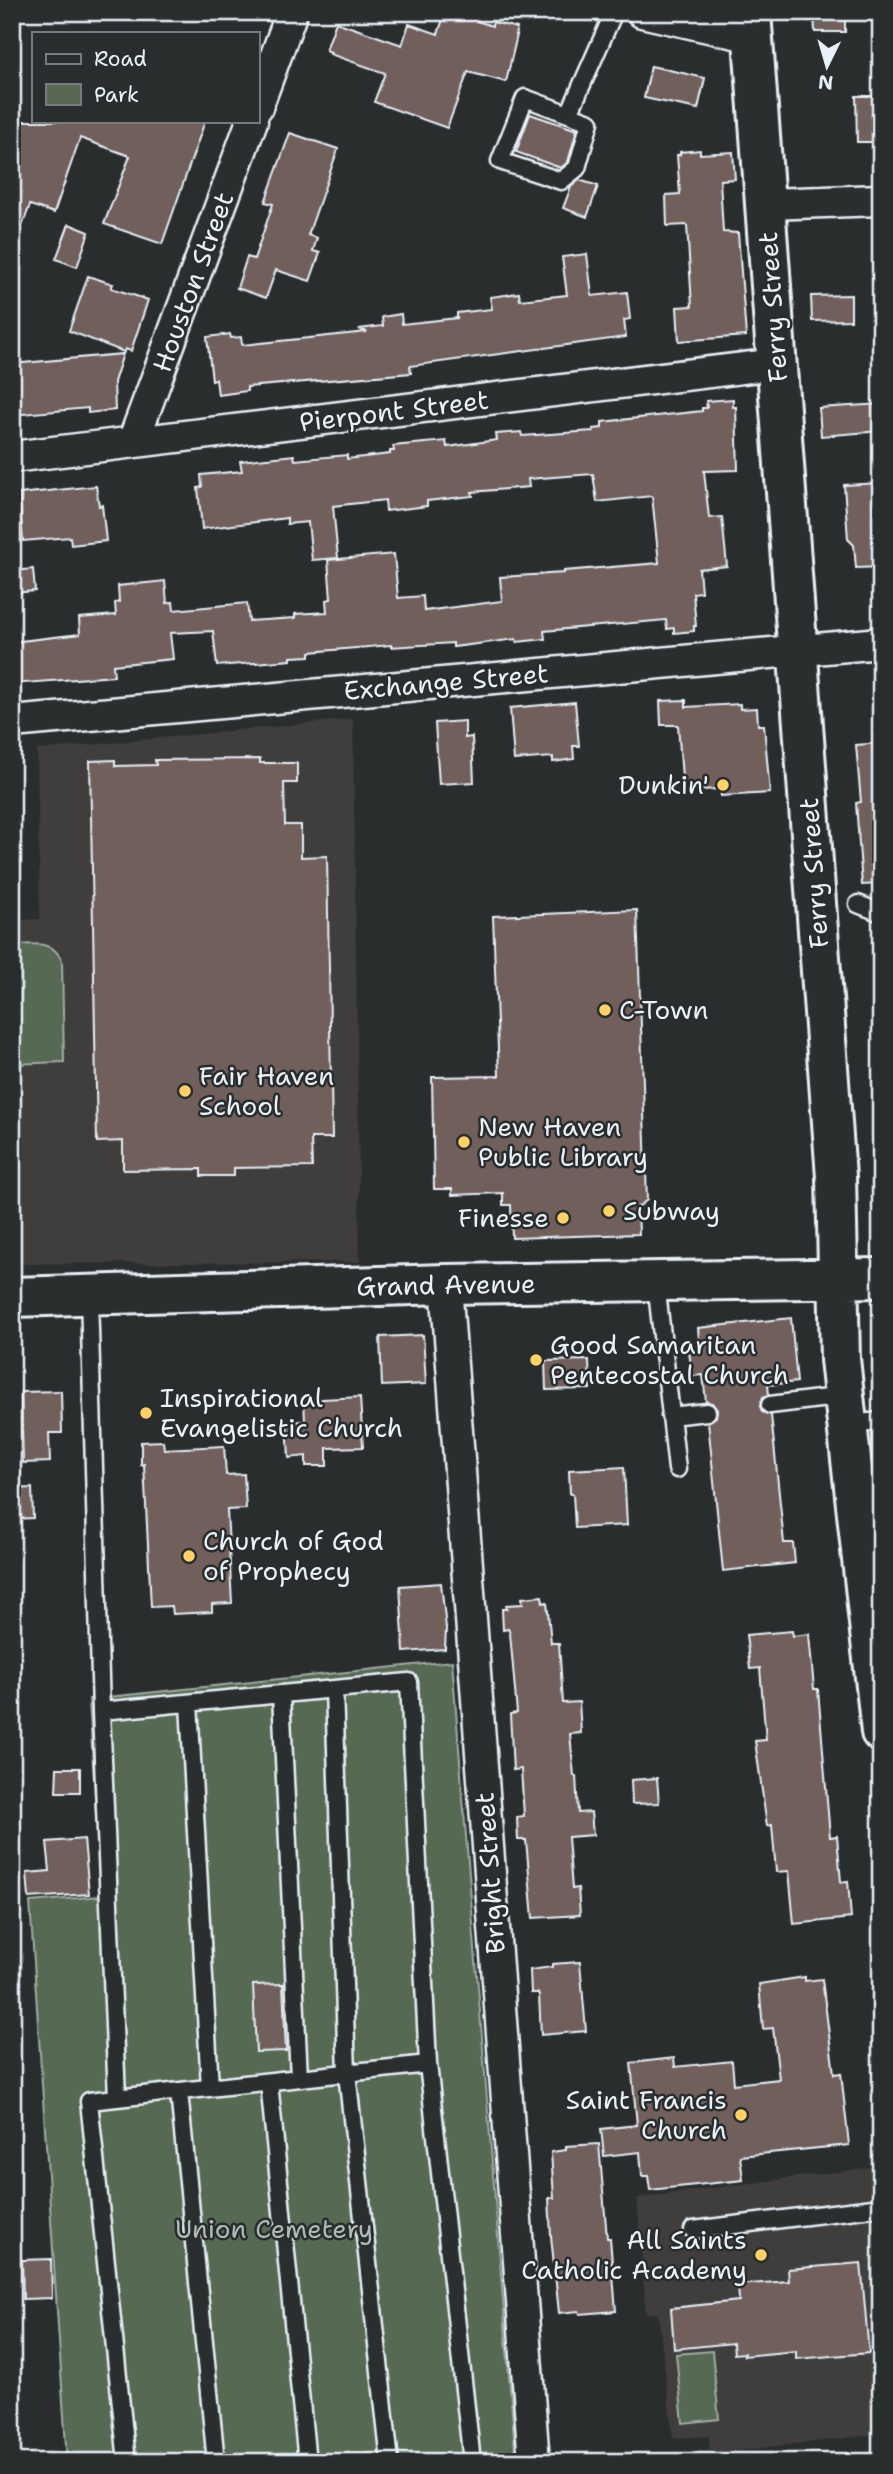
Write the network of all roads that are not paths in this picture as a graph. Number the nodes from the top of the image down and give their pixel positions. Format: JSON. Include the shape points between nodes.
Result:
{"nodes":[{"id":1,"x":292,"y":12,"type":"edge"},
{"id":2,"x":614,"y":12,"type":"edge"},
{"id":3,"x":642,"y":12,"type":"edge"},
{"id":4,"x":752,"y":25,"type":"edge"},
{"id":5,"x":259,"y":102,"type":"edge"},
{"id":6,"x":569,"y":114,"type":"junction"},
{"id":7,"x":252,"y":122,"type":"edge"},
{"id":8,"x":881,"y":200,"type":"edge"},
{"id":9,"x":767,"y":204,"type":"junction"},
{"id":10,"x":776,"y":365,"type":"junction"},
{"id":11,"x":133,"y":442,"type":"junction"},
{"id":12,"x":12,"y":457,"type":"edge"},
{"id":13,"x":881,"y":643,"type":"edge"},
{"id":14,"x":798,"y":650,"type":"junction"},
{"id":15,"x":12,"y":722,"type":"edge"},
{"id":16,"x":858,"y":904,"type":"dead end"},
{"id":17,"x":881,"y":913,"type":"edge"},
{"id":18,"x":837,"y":1278,"type":"junction"},
{"id":19,"x":881,"y":1278,"type":"edge"},
{"id":20,"x":656,"y":1282,"type":"junction"},
{"id":21,"x":446,"y":1284,"type":"junction"},
{"id":22,"x":89,"y":1295,"type":"junction"},
{"id":23,"x":12,"y":1297,"type":"edge"},
{"id":24,"x":770,"y":1405,"type":"dead end"},
{"id":25,"x":707,"y":1412,"type":"dead end"},
{"id":26,"x":857,"y":1413,"type":"edge"},
{"id":27,"x":670,"y":1416,"type":"junction"},
{"id":28,"x":677,"y":1469,"type":"dead end"},
{"id":29,"x":870,"y":1542,"type":"edge"},
{"id":30,"x":334,"y":1689,"type":"junction"},
{"id":31,"x":281,"y":1694,"type":"junction"},
{"id":32,"x":189,"y":1703,"type":"junction"},
{"id":33,"x":101,"y":1711,"type":"junction"},
{"id":34,"x":880,"y":1711,"type":"edge"},
{"id":35,"x":428,"y":2064,"type":"junction"},
{"id":36,"x":347,"y":2073,"type":"junction"},
{"id":37,"x":299,"y":2078,"type":"junction"},
{"id":38,"x":269,"y":2082,"type":"junction"},
{"id":39,"x":210,"y":2088,"type":"junction"},
{"id":40,"x":179,"y":2092,"type":"junction"},
{"id":41,"x":117,"y":2098,"type":"junction"},
{"id":42,"x":881,"y":2207,"type":"edge"},
{"id":43,"x":693,"y":2230,"type":"dead end"},
{"id":44,"x":127,"y":2462,"type":"edge"},
{"id":45,"x":216,"y":2462,"type":"edge"},
{"id":46,"x":307,"y":2462,"type":"edge"},
{"id":47,"x":390,"y":2462,"type":"edge"},
{"id":48,"x":472,"y":2462,"type":"edge"},
{"id":49,"x":534,"y":2462,"type":"edge"}],
"edges":[{"from":1,"to":5,"type":"street"},
{"from":2,"to":6,"type":"lane"},
{"from":3,"to":4,"type":"street"},
{"from":4,"to":9,"type":"main road","name":"Ferry Street"},
{"from":6,"to":6,"type":"lane","via":[[525,98],[500,161],[561,181],[577,168],[590,122]]},
{"from":7,"to":11,"type":"street","name":"Houston Street"},
{"from":8,"to":9,"type":"street"},
{"from":9,"to":10,"type":"main road","name":"Ferry Street"},
{"from":10,"to":11,"type":"street","name":"Pierpont Street"},
{"from":10,"to":14,"type":"main road","name":"Ferry Street"},
{"from":11,"to":12,"type":"street","name":"Pierpont Street"},
{"from":13,"to":14,"type":"street","name":"Exchange Street"},
{"from":14,"to":15,"type":"street","name":"Exchange Street"},
{"from":14,"to":18,"type":"main road","name":"Ferry Street","via":[[835,1177]]},
{"from":16,"to":17,"type":"lane"},
{"from":18,"to":19,"type":"main road","name":"Grand Avenue"},
{"from":18,"to":20,"type":"main road","name":"Grand Avenue"},
{"from":18,"to":26,"type":"main road","name":"Ferry Street","via":[[840,1359]]},
{"from":20,"to":21,"type":"main road","name":"Grand Avenue"},
{"from":20,"to":27,"type":"lane"},
{"from":21,"to":22,"type":"main road","name":"Grand Avenue"},
{"from":21,"to":49,"type":"street","name":"Bright Street"},
{"from":22,"to":23,"type":"main road","name":"Grand Avenue"},
{"from":22,"to":33,"type":"lane"},
{"from":24,"to":26,"type":"lane"},
{"from":25,"to":27,"type":"lane"},
{"from":26,"to":29,"type":"main road","name":"Ferry Street"},
{"from":27,"to":28,"type":"lane"},
{"from":29,"to":34,"type":"main road","name":"Ferry Street"},
{"from":30,"to":31,"type":"lane"},
{"from":30,"to":35,"type":"lane","via":[[410,1682]]},
{"from":30,"to":36,"type":"lane"},
{"from":31,"to":32,"type":"lane"},
{"from":31,"to":37,"type":"lane"},
{"from":32,"to":33,"type":"lane"},
{"from":32,"to":39,"type":"lane"},
{"from":33,"to":41,"type":"lane"},
{"from":35,"to":36,"type":"lane"},
{"from":35,"to":48,"type":"lane"},
{"from":36,"to":37,"type":"lane"},
{"from":36,"to":47,"type":"lane"},
{"from":37,"to":38,"type":"lane"},
{"from":38,"to":39,"type":"lane"},
{"from":38,"to":46,"type":"lane"},
{"from":39,"to":40,"type":"lane"},
{"from":40,"to":41,"type":"lane"},
{"from":40,"to":45,"type":"lane"},
{"from":41,"to":44,"type":"lane","via":[[89,2101]]},
{"from":42,"to":43,"type":"lane"}]}
